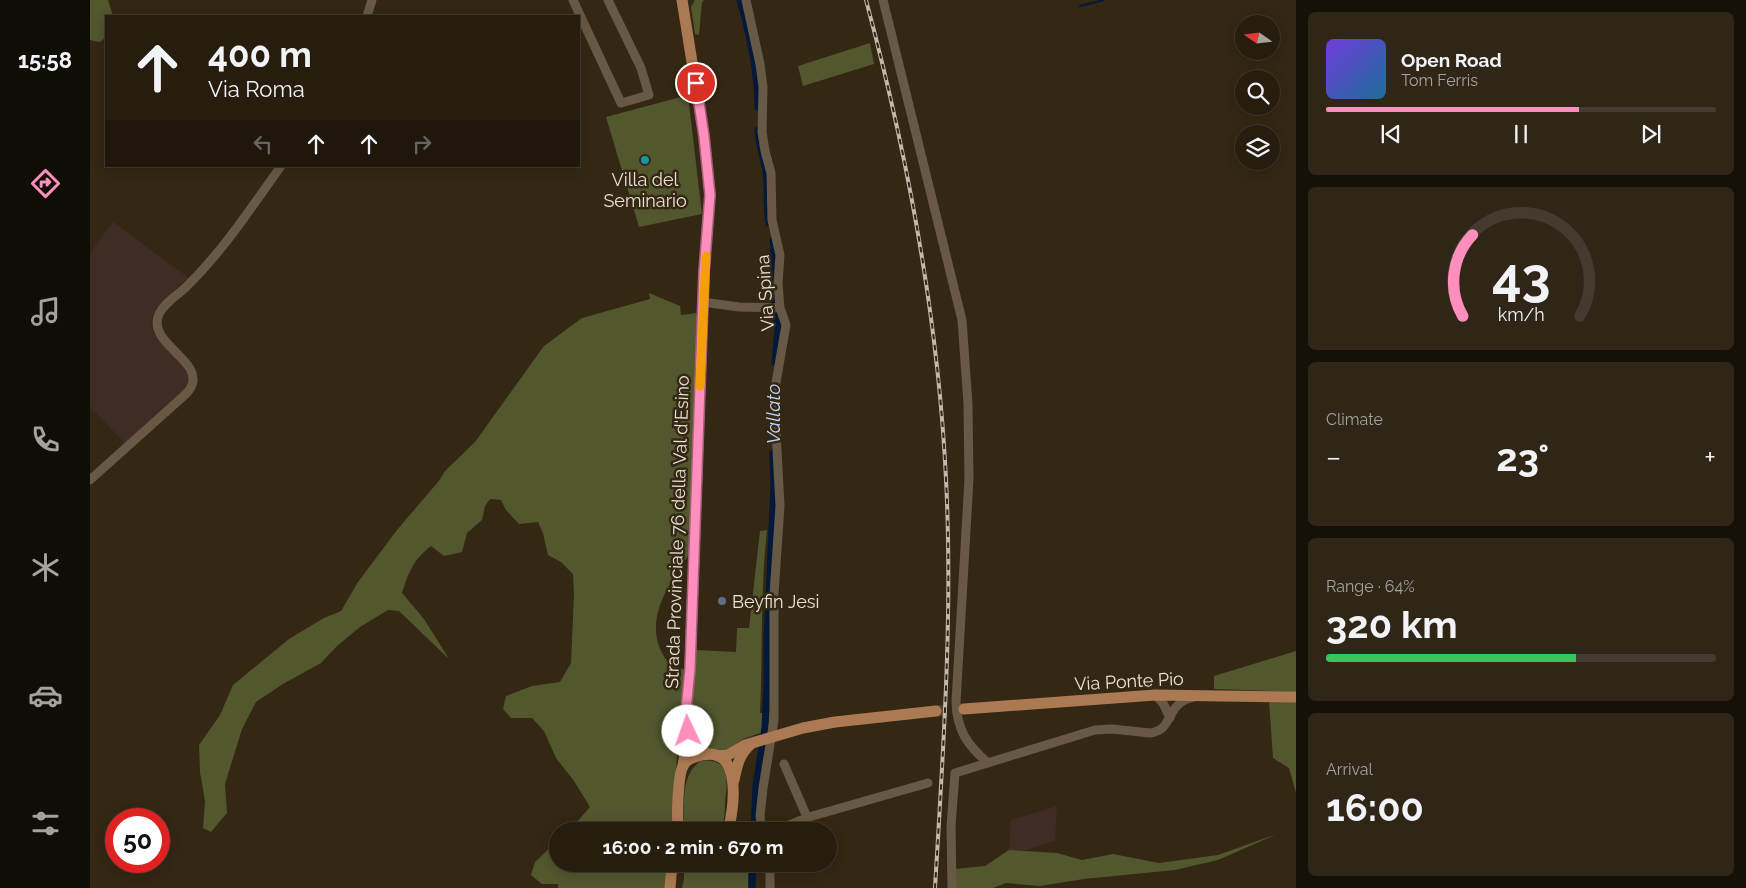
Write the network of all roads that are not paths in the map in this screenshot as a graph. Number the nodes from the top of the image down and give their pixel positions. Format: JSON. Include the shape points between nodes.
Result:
{"nodes":[{"id":1,"x":372,"y":0,"type":"edge"},
{"id":2,"x":573,"y":0,"type":"edge"},
{"id":3,"x":608,"y":0,"type":"edge"},
{"id":4,"x":682,"y":0,"type":"edge"},
{"id":5,"x":746,"y":0,"type":"edge"},
{"id":6,"x":883,"y":0,"type":"edge"},
{"id":7,"x":367,"y":15,"type":"edge"},
{"id":8,"x":580,"y":15,"type":"edge"},
{"id":9,"x":580,"y":15,"type":"edge"},
{"id":10,"x":280,"y":167,"type":"edge"},
{"id":11,"x":703,"y":302,"type":"junction"},
{"id":12,"x":777,"y":308,"type":"junction"},
{"id":13,"x":90,"y":480,"type":"edge"},
{"id":14,"x":1155,"y":695,"type":"junction"},
{"id":15,"x":1172,"y":695,"type":"junction"},
{"id":16,"x":1198,"y":695,"type":"junction"},
{"id":17,"x":1296,"y":697,"type":"edge"},
{"id":18,"x":1177,"y":706,"type":"junction"},
{"id":19,"x":964,"y":709,"type":"tunnel mouth"},
{"id":20,"x":936,"y":711,"type":"tunnel mouth"},
{"id":21,"x":1170,"y":718,"type":"junction"},
{"id":22,"x":685,"y":720,"type":"junction"},
{"id":23,"x":762,"y":739,"type":"junction"},
{"id":24,"x":712,"y":755,"type":"junction"},
{"id":25,"x":988,"y":763,"type":"junction"},
{"id":26,"x":784,"y":764,"type":"dead end"},
{"id":27,"x":682,"y":766,"type":"junction"},
{"id":28,"x":734,"y":782,"type":"junction"},
{"id":29,"x":928,"y":783,"type":"dead end"},
{"id":30,"x":807,"y":817,"type":"junction"},
{"id":31,"x":678,"y":822,"type":"edge"},
{"id":32,"x":731,"y":822,"type":"edge"},
{"id":33,"x":761,"y":822,"type":"edge"},
{"id":34,"x":796,"y":822,"type":"edge"},
{"id":35,"x":672,"y":872,"type":"edge"},
{"id":36,"x":770,"y":872,"type":"edge"},
{"id":37,"x":670,"y":885,"type":"edge"},
{"id":38,"x":770,"y":888,"type":"edge"},
{"id":39,"x":952,"y":888,"type":"edge"}],
"edges":[{"from":1,"to":7,"type":"street"},
{"from":2,"to":8,"type":"street"},
{"from":3,"to":9,"type":"street","via":[[641,68],[649,95],[621,103]]},
{"from":4,"to":11,"type":"main road","name":"Strada Provinciale 76 della Val d'Esino","via":[[710,195]]},
{"from":5,"to":12,"type":"street","name":"Via Spina","via":[[760,64],[762,132],[771,174],[772,220],[780,255]]},
{"from":6,"to":25,"type":"street","via":[[962,320],[969,479],[956,715],[962,733],[974,751]]},
{"from":10,"to":13,"type":"street","via":[[231,237],[157,318],[163,338],[190,367],[193,374],[190,389]]},
{"from":11,"to":12,"type":"street"},
{"from":11,"to":22,"type":"main road","name":"Strada Provinciale 76 della Val d'Esino","via":[[690,669]]},
{"from":12,"to":23,"type":"street","name":"Via Spina","via":[[786,325],[774,394],[780,506],[774,594],[774,720]]},
{"from":14,"to":15,"type":"main road","name":"Via Ponte Pio"},
{"from":14,"to":19,"type":"main road","name":"Via Ponte Pio"},
{"from":14,"to":21,"type":"street"},
{"from":15,"to":16,"type":"main road","name":"Via Ponte Pio"},
{"from":15,"to":18,"type":"street"},
{"from":15,"to":21,"type":"street","via":[[1168,706]]},
{"from":16,"to":17,"type":"main road","name":"Via Ponte Pio"},
{"from":16,"to":18,"type":"street"},
{"from":18,"to":21,"type":"street"},
{"from":20,"to":23,"type":"main road","via":[[835,722]]},
{"from":21,"to":25,"type":"street","via":[[1162,730],[1156,732],[1095,730]]},
{"from":22,"to":24,"type":"main road","name":"Strada Provinciale 76 della Val d'Esino","via":[[691,740]]},
{"from":22,"to":27,"type":"main road","name":"Strada Provinciale 76 della Val d'Esino"},
{"from":23,"to":24,"type":"main road","via":[[728,755]]},
{"from":23,"to":28,"type":"main road","via":[[744,750]]},
{"from":23,"to":33,"type":"street","name":"Via Spina"},
{"from":24,"to":27,"type":"main road","via":[[691,758]]},
{"from":24,"to":28,"type":"main road","name":"Strada Provinciale 76 della Val d'Esino","via":[[727,763]]},
{"from":25,"to":39,"type":"street","via":[[955,773],[951,826]]},
{"from":26,"to":30,"type":"street"},
{"from":27,"to":31,"type":"main road","name":"Strada Provinciale 76 della Val d'Esino"},
{"from":28,"to":32,"type":"main road"},
{"from":29,"to":30,"type":"street"},
{"from":30,"to":34,"type":"street"},
{"from":35,"to":37,"type":"main road"},
{"from":36,"to":38,"type":"street"}]}
